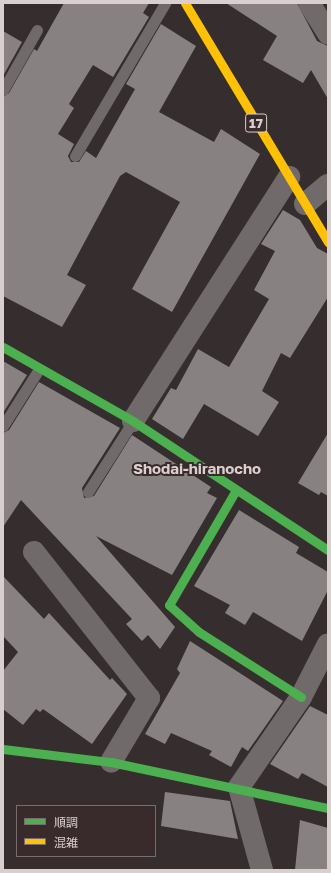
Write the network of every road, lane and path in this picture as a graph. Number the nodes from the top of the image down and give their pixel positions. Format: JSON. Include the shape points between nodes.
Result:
{"nodes":[{"id":1,"x":165,"y":3,"type":"edge"},
{"id":2,"x":185,"y":3,"type":"edge"},
{"id":3,"x":309,"y":3,"type":"edge"},
{"id":4,"x":37,"y":30,"type":"dead end"},
{"id":5,"x":328,"y":34,"type":"edge"},
{"id":6,"x":3,"y":90,"type":"edge"},
{"id":7,"x":75,"y":156,"type":"dead end"},
{"id":8,"x":289,"y":177,"type":"junction"},
{"id":9,"x":328,"y":185,"type":"edge"},
{"id":10,"x":305,"y":204,"type":"junction"},
{"id":11,"x":328,"y":242,"type":"edge"},
{"id":12,"x":3,"y":347,"type":"edge"},
{"id":13,"x":39,"y":369,"type":"junction"},
{"id":14,"x":133,"y":421,"type":"junction"},
{"id":15,"x":3,"y":426,"type":"edge"},
{"id":16,"x":236,"y":490,"type":"junction"},
{"id":17,"x":88,"y":492,"type":"dead end"},
{"id":18,"x":328,"y":550,"type":"edge"},
{"id":19,"x":34,"y":552,"type":"dead end"},
{"id":20,"x":328,"y":644,"type":"edge"},
{"id":21,"x":301,"y":697,"type":"junction"},
{"id":22,"x":3,"y":749,"type":"edge"},
{"id":23,"x":111,"y":762,"type":"junction"},
{"id":24,"x":239,"y":787,"type":"junction"},
{"id":25,"x":328,"y":808,"type":"edge"},
{"id":26,"x":262,"y":870,"type":"edge"}],
"edges":[{"from":1,"to":7,"type":"lane"},
{"from":2,"to":8,"type":"street","number":"17"},
{"from":3,"to":5,"type":"street"},
{"from":4,"to":6,"type":"lane"},
{"from":8,"to":10,"type":"street","number":"17"},
{"from":8,"to":14,"type":"street"},
{"from":9,"to":10,"type":"street"},
{"from":10,"to":11,"type":"street","number":"17"},
{"from":12,"to":13,"type":"street"},
{"from":13,"to":14,"type":"street"},
{"from":13,"to":15,"type":"lane"},
{"from":14,"to":16,"type":"street"},
{"from":14,"to":17,"type":"lane"},
{"from":16,"to":18,"type":"street"},
{"from":16,"to":21,"type":"street","via":[[169,605],[199,632]]},
{"from":19,"to":23,"type":"street","via":[[149,698]]},
{"from":20,"to":21,"type":"street"},
{"from":21,"to":24,"type":"street"},
{"from":22,"to":23,"type":"street"},
{"from":23,"to":24,"type":"street"},
{"from":24,"to":25,"type":"street"},
{"from":24,"to":26,"type":"street"}]}
